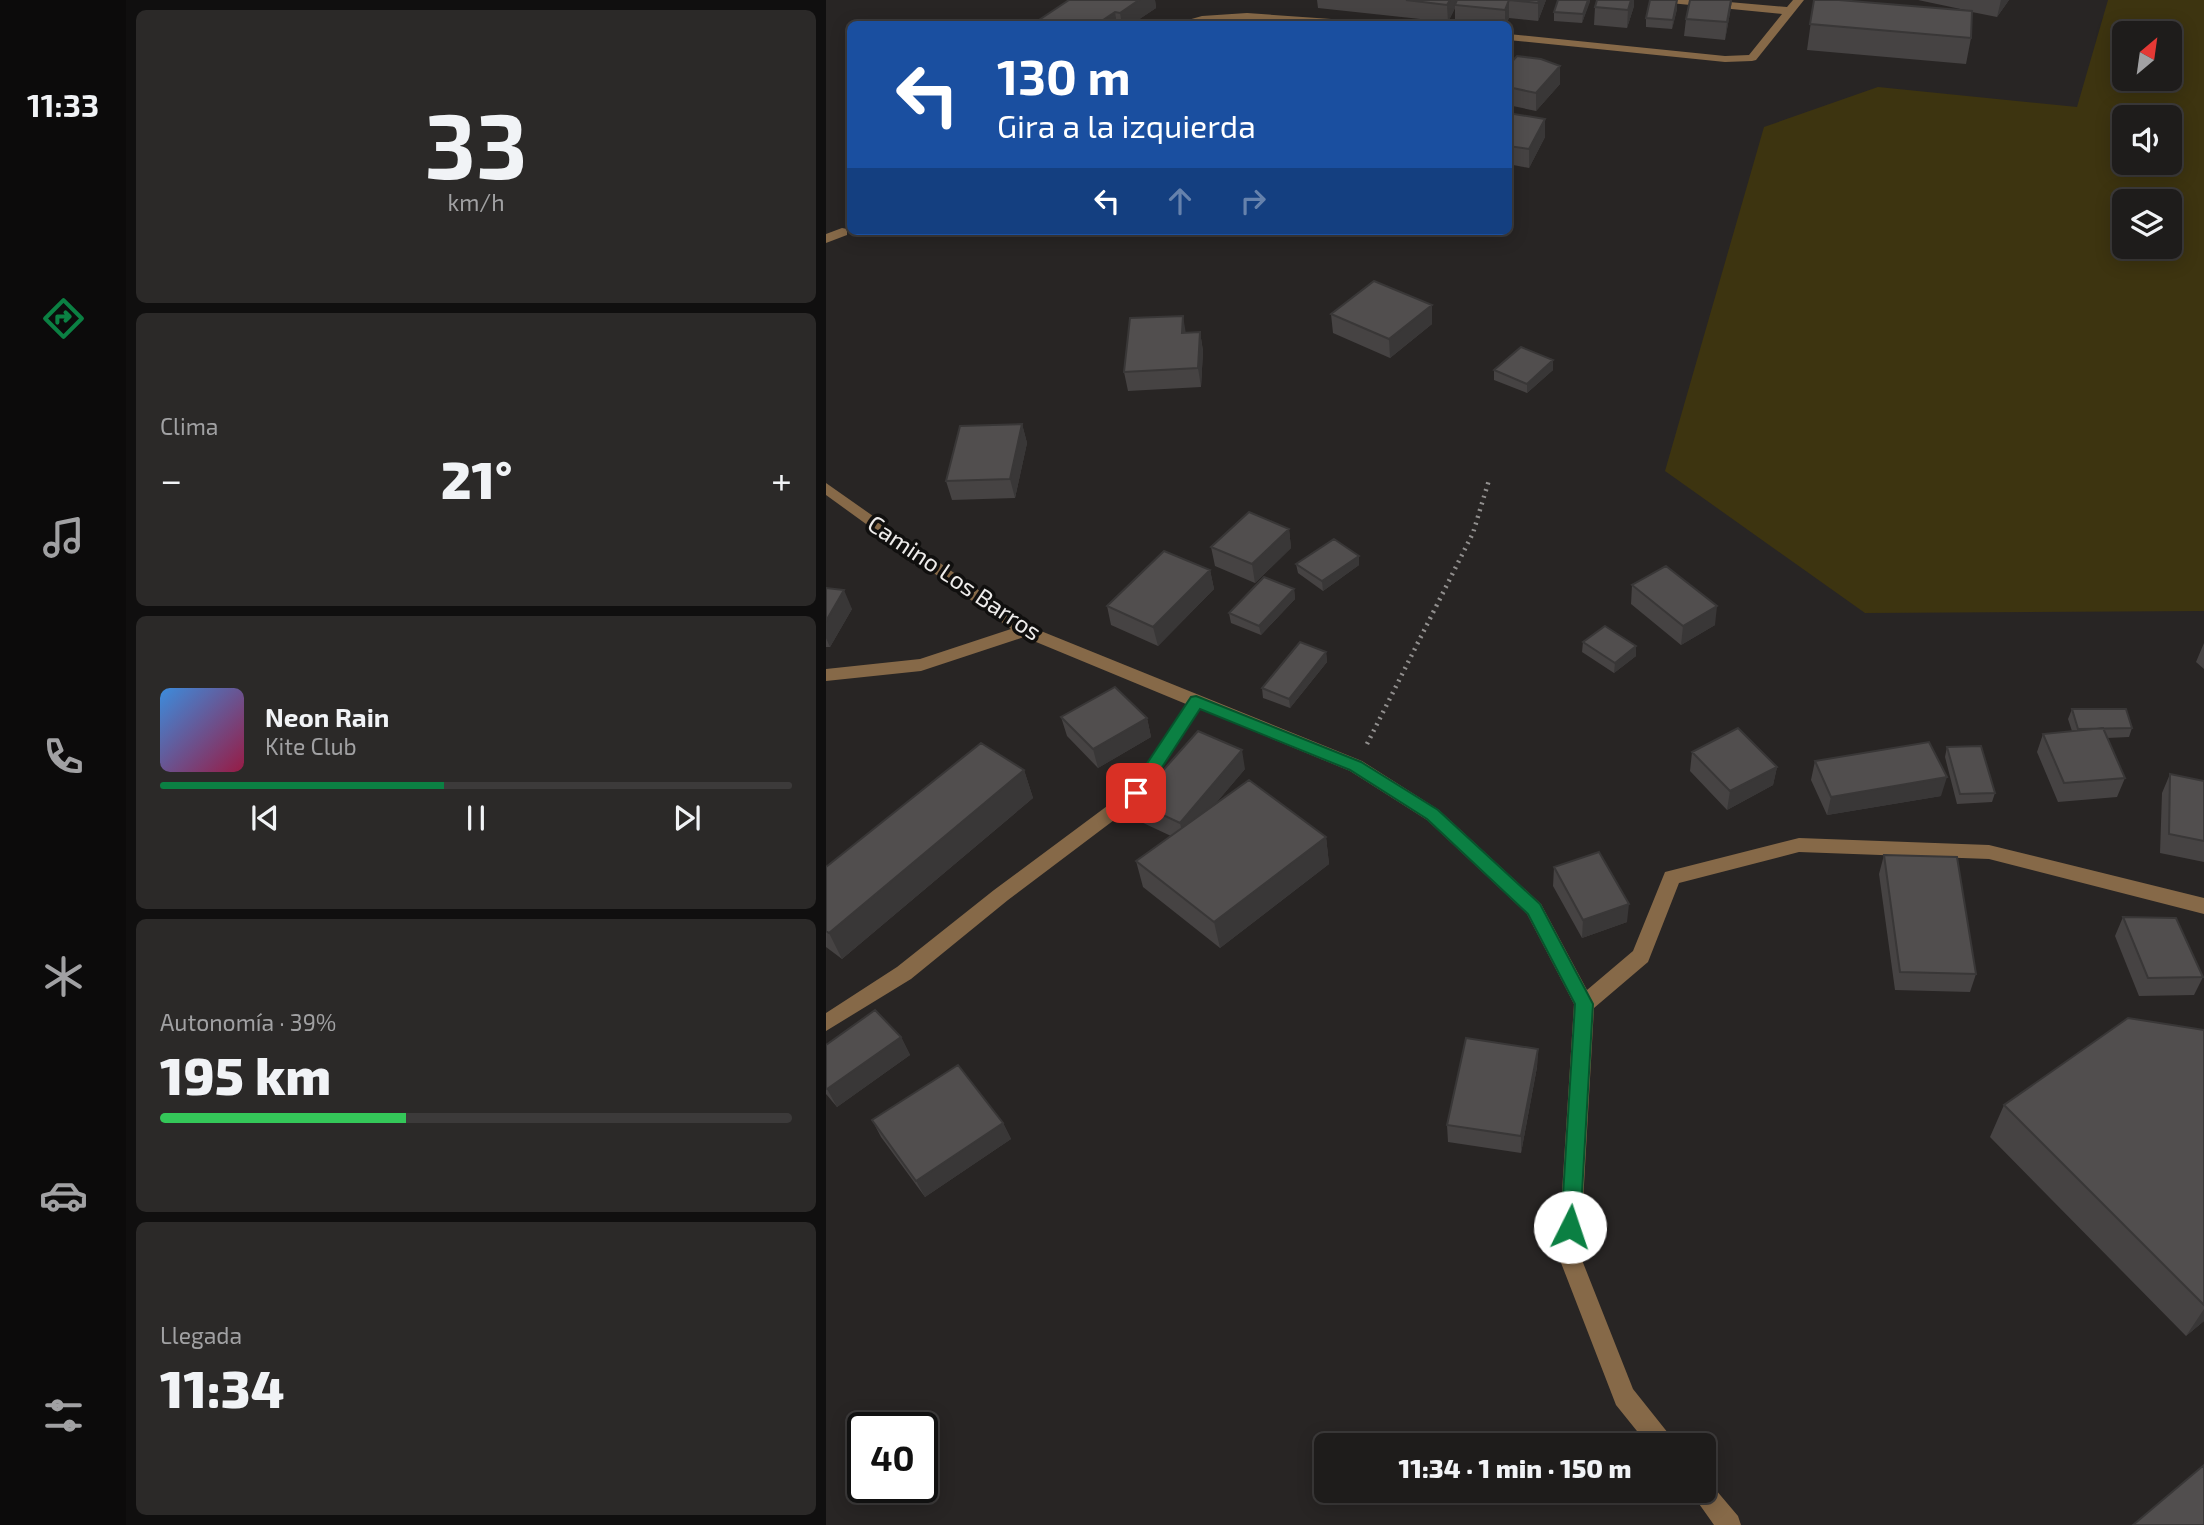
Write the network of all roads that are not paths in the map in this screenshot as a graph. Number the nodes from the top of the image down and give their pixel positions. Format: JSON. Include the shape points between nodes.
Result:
{"nodes":[{"id":1,"x":1670,"y":0,"type":"edge"},
{"id":2,"x":1799,"y":0,"type":"edge"},
{"id":3,"x":1791,"y":11,"type":"junction"},
{"id":4,"x":1194,"y":21,"type":"edge"},
{"id":5,"x":1316,"y":21,"type":"edge"},
{"id":6,"x":1512,"y":37,"type":"edge"},
{"id":7,"x":842,"y":232,"type":"dead end"},
{"id":8,"x":826,"y":239,"type":"edge"},
{"id":9,"x":826,"y":488,"type":"edge"},
{"id":10,"x":1025,"y":631,"type":"junction"},
{"id":11,"x":826,"y":675,"type":"edge"},
{"id":12,"x":1196,"y":701,"type":"junction"},
{"id":13,"x":2204,"y":906,"type":"edge"},
{"id":14,"x":1584,"y":1004,"type":"junction"},
{"id":15,"x":826,"y":1023,"type":"edge"},
{"id":16,"x":1653,"y":1433,"type":"edge"},
{"id":17,"x":1712,"y":1503,"type":"edge"},
{"id":18,"x":1730,"y":1525,"type":"edge"}],
"edges":[{"from":1,"to":3,"type":"street"},
{"from":2,"to":3,"type":"street"},
{"from":3,"to":6,"type":"street","via":[[1752,58]]},
{"from":4,"to":5,"type":"street"},
{"from":7,"to":8,"type":"street"},
{"from":9,"to":10,"type":"street","name":"Camino Los Barros"},
{"from":10,"to":11,"type":"street","via":[[920,665]]},
{"from":10,"to":12,"type":"street","name":"Camino Los Barros"},
{"from":12,"to":14,"type":"street","name":"Camino Los Barros","via":[[1356,766],[1433,815],[1534,909]]},
{"from":12,"to":15,"type":"street","via":[[1136,793],[904,974]]},
{"from":13,"to":14,"type":"street","via":[[1989,852],[1799,845],[1672,877],[1642,957]]},
{"from":14,"to":16,"type":"street","via":[[1569,1255],[1624,1397]]},
{"from":17,"to":18,"type":"street"}]}
